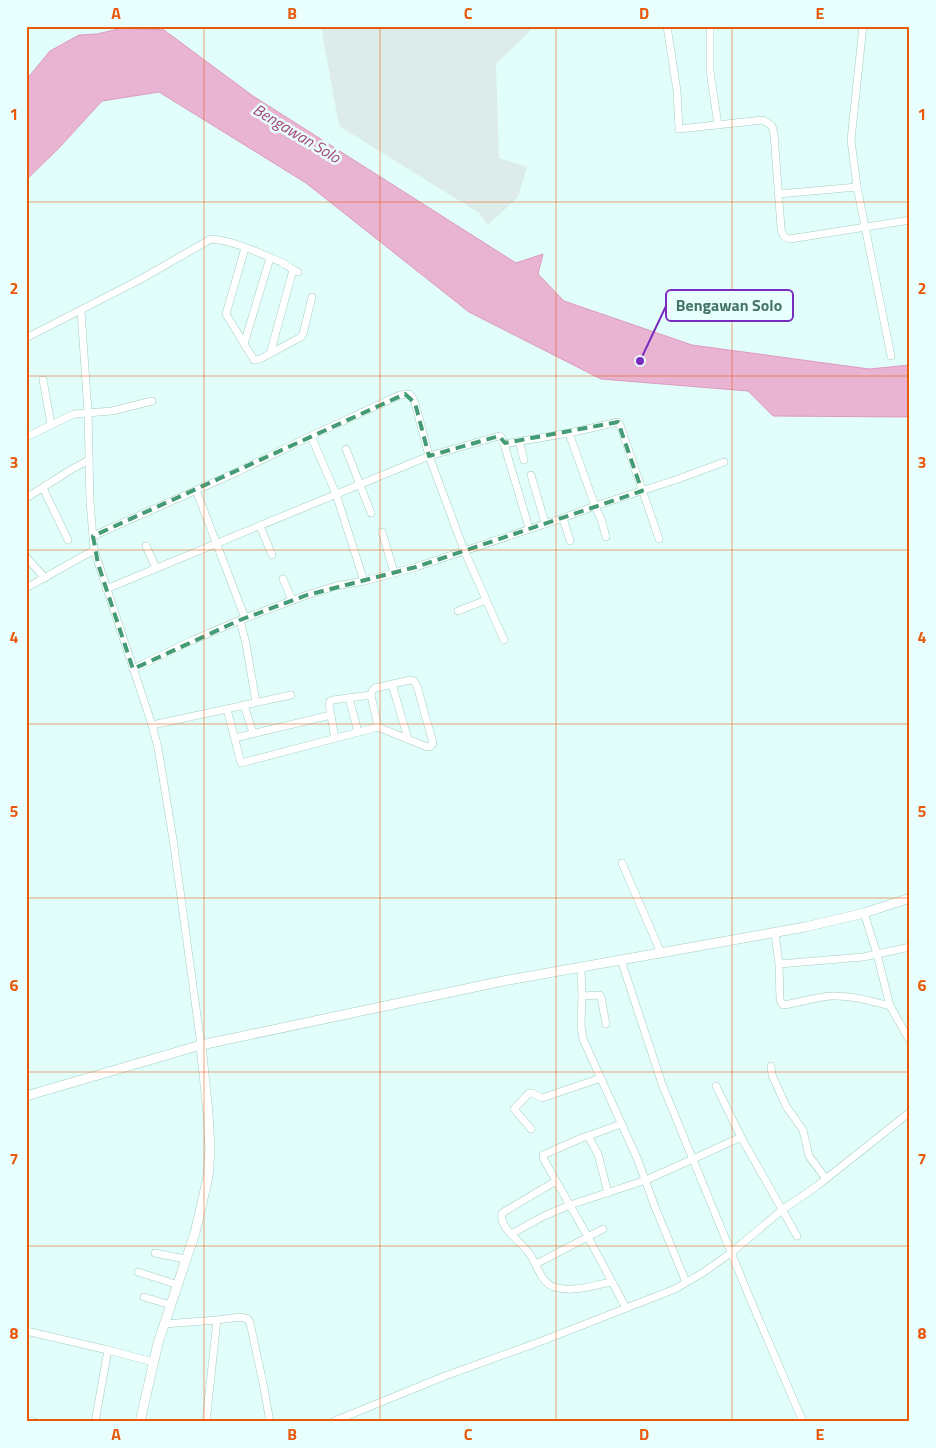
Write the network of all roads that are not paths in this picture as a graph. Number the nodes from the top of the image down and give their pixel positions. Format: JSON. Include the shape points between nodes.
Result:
{"nodes":[{"id":1,"x":667,"y":26,"type":"edge"},
{"id":2,"x":710,"y":26,"type":"edge"},
{"id":3,"x":863,"y":26,"type":"edge"},
{"id":4,"x":718,"y":126,"type":"junction"},
{"id":5,"x":857,"y":187,"type":"junction"},
{"id":6,"x":779,"y":194,"type":"junction"},
{"id":7,"x":910,"y":220,"type":"edge"},
{"id":8,"x":865,"y":227,"type":"junction"},
{"id":9,"x":245,"y":248,"type":"junction"},
{"id":10,"x":270,"y":258,"type":"junction"},
{"id":11,"x":312,"y":297,"type":"dead end"},
{"id":12,"x":81,"y":311,"type":"junction"},
{"id":13,"x":26,"y":338,"type":"edge"},
{"id":14,"x":244,"y":344,"type":"junction"},
{"id":15,"x":270,"y":354,"type":"junction"},
{"id":16,"x":891,"y":356,"type":"dead end"},
{"id":17,"x":43,"y":380,"type":"dead end"},
{"id":18,"x":152,"y":401,"type":"dead end"},
{"id":19,"x":88,"y":412,"type":"junction"},
{"id":20,"x":51,"y":424,"type":"junction"},
{"id":21,"x":568,"y":433,"type":"junction"},
{"id":22,"x":311,"y":436,"type":"junction"},
{"id":23,"x":26,"y":437,"type":"edge"},
{"id":24,"x":519,"y":441,"type":"junction"},
{"id":25,"x":504,"y":444,"type":"junction"},
{"id":26,"x":346,"y":449,"type":"dead end"},
{"id":27,"x":429,"y":456,"type":"junction"},
{"id":28,"x":89,"y":460,"type":"junction"},
{"id":29,"x":524,"y":460,"type":"dead end"},
{"id":30,"x":724,"y":462,"type":"dead end"},
{"id":31,"x":531,"y":475,"type":"dead end"},
{"id":32,"x":359,"y":484,"type":"junction"},
{"id":33,"x":42,"y":488,"type":"junction"},
{"id":34,"x":196,"y":490,"type":"junction"},
{"id":35,"x":642,"y":491,"type":"junction"},
{"id":36,"x":336,"y":494,"type":"junction"},
{"id":37,"x":26,"y":498,"type":"edge"},
{"id":38,"x":595,"y":506,"type":"junction"},
{"id":39,"x":371,"y":513,"type":"dead end"},
{"id":40,"x":563,"y":518,"type":"junction"},
{"id":41,"x":545,"y":524,"type":"junction"},
{"id":42,"x":260,"y":526,"type":"junction"},
{"id":43,"x":529,"y":528,"type":"junction"},
{"id":44,"x":382,"y":532,"type":"dead end"},
{"id":45,"x":93,"y":536,"type":"junction"},
{"id":46,"x":606,"y":537,"type":"dead end"},
{"id":47,"x":659,"y":539,"type":"dead end"},
{"id":48,"x":68,"y":540,"type":"dead end"},
{"id":49,"x":570,"y":542,"type":"dead end"},
{"id":50,"x":216,"y":543,"type":"junction"},
{"id":51,"x":146,"y":546,"type":"dead end"},
{"id":52,"x":94,"y":550,"type":"junction"},
{"id":53,"x":464,"y":550,"type":"junction"},
{"id":54,"x":272,"y":555,"type":"dead end"},
{"id":55,"x":26,"y":557,"type":"edge"},
{"id":56,"x":156,"y":568,"type":"junction"},
{"id":57,"x":394,"y":572,"type":"junction"},
{"id":58,"x":45,"y":578,"type":"junction"},
{"id":59,"x":283,"y":579,"type":"dead end"},
{"id":60,"x":364,"y":581,"type":"junction"},
{"id":61,"x":26,"y":588,"type":"edge"},
{"id":62,"x":106,"y":589,"type":"junction"},
{"id":63,"x":292,"y":600,"type":"junction"},
{"id":64,"x":486,"y":600,"type":"junction"},
{"id":65,"x":458,"y":612,"type":"dead end"},
{"id":66,"x":242,"y":619,"type":"junction"},
{"id":67,"x":504,"y":640,"type":"dead end"},
{"id":68,"x":133,"y":670,"type":"junction"},
{"id":69,"x":392,"y":684,"type":"junction"},
{"id":70,"x":291,"y":695,"type":"dead end"},
{"id":71,"x":371,"y":695,"type":"junction"},
{"id":72,"x":349,"y":698,"type":"junction"},
{"id":73,"x":256,"y":702,"type":"junction"},
{"id":74,"x":244,"y":705,"type":"junction"},
{"id":75,"x":227,"y":709,"type":"junction"},
{"id":76,"x":331,"y":715,"type":"junction"},
{"id":77,"x":152,"y":724,"type":"junction"},
{"id":78,"x":378,"y":727,"type":"junction"},
{"id":79,"x":358,"y":732,"type":"junction"},
{"id":80,"x":253,"y":734,"type":"junction"},
{"id":81,"x":235,"y":738,"type":"junction"},
{"id":82,"x":335,"y":738,"type":"junction"},
{"id":83,"x":408,"y":739,"type":"junction"},
{"id":84,"x":622,"y":863,"type":"dead end"},
{"id":85,"x":910,"y":898,"type":"edge"},
{"id":86,"x":864,"y":913,"type":"junction"},
{"id":87,"x":775,"y":933,"type":"junction"},
{"id":88,"x":910,"y":947,"type":"edge"},
{"id":89,"x":661,"y":953,"type":"junction"},
{"id":90,"x":877,"y":954,"type":"junction"},
{"id":91,"x":621,"y":960,"type":"junction"},
{"id":92,"x":778,"y":964,"type":"junction"},
{"id":93,"x":581,"y":967,"type":"junction"},
{"id":94,"x":582,"y":996,"type":"junction"},
{"id":95,"x":890,"y":1006,"type":"junction"},
{"id":96,"x":606,"y":1024,"type":"dead end"},
{"id":97,"x":910,"y":1041,"type":"edge"},
{"id":98,"x":201,"y":1045,"type":"junction"},
{"id":99,"x":770,"y":1066,"type":"dead end"},
{"id":100,"x":601,"y":1078,"type":"junction"},
{"id":101,"x":716,"y":1086,"type":"dead end"},
{"id":102,"x":26,"y":1096,"type":"edge"},
{"id":103,"x":910,"y":1112,"type":"edge"},
{"id":104,"x":621,"y":1124,"type":"junction"},
{"id":105,"x":531,"y":1129,"type":"dead end"},
{"id":106,"x":588,"y":1136,"type":"junction"},
{"id":107,"x":741,"y":1137,"type":"junction"},
{"id":108,"x":693,"y":1159,"type":"junction"},
{"id":109,"x":826,"y":1179,"type":"junction"},
{"id":110,"x":646,"y":1180,"type":"junction"},
{"id":111,"x":556,"y":1181,"type":"junction"},
{"id":112,"x":608,"y":1193,"type":"junction"},
{"id":113,"x":570,"y":1205,"type":"junction"},
{"id":114,"x":782,"y":1210,"type":"junction"},
{"id":115,"x":603,"y":1229,"type":"dead end"},
{"id":116,"x":511,"y":1234,"type":"junction"},
{"id":117,"x":798,"y":1236,"type":"dead end"},
{"id":118,"x":588,"y":1237,"type":"junction"},
{"id":119,"x":732,"y":1252,"type":"junction"},
{"id":120,"x":154,"y":1253,"type":"dead end"},
{"id":121,"x":186,"y":1259,"type":"junction"},
{"id":122,"x":536,"y":1264,"type":"junction"},
{"id":123,"x":138,"y":1272,"type":"dead end"},
{"id":124,"x":612,"y":1282,"type":"junction"},
{"id":125,"x":686,"y":1282,"type":"junction"},
{"id":126,"x":178,"y":1285,"type":"junction"},
{"id":127,"x":144,"y":1296,"type":"dead end"},
{"id":128,"x":171,"y":1305,"type":"junction"},
{"id":129,"x":626,"y":1308,"type":"junction"},
{"id":130,"x":217,"y":1320,"type":"junction"},
{"id":131,"x":164,"y":1324,"type":"junction"},
{"id":132,"x":26,"y":1330,"type":"edge"},
{"id":133,"x":108,"y":1350,"type":"junction"},
{"id":134,"x":153,"y":1362,"type":"junction"},
{"id":135,"x":26,"y":1421,"type":"edge"},
{"id":136,"x":35,"y":1422,"type":"edge"},
{"id":137,"x":95,"y":1422,"type":"edge"},
{"id":138,"x":140,"y":1422,"type":"edge"},
{"id":139,"x":206,"y":1422,"type":"edge"},
{"id":140,"x":270,"y":1422,"type":"edge"},
{"id":141,"x":332,"y":1422,"type":"edge"},
{"id":142,"x":803,"y":1422,"type":"edge"}],
"edges":[{"from":1,"to":4,"type":"street","via":[[679,129]]},
{"from":2,"to":4,"type":"street","via":[[710,71]]},
{"from":3,"to":5,"type":"street","via":[[851,140]]},
{"from":4,"to":6,"type":"street","via":[[763,120],[772,126]]},
{"from":5,"to":6,"type":"street"},
{"from":5,"to":8,"type":"street"},
{"from":6,"to":8,"type":"street","via":[[781,228],[785,238]]},
{"from":7,"to":8,"type":"street"},
{"from":8,"to":16,"type":"street"},
{"from":9,"to":10,"type":"street"},
{"from":9,"to":12,"type":"street","via":[[217,239],[207,240]]},
{"from":9,"to":14,"type":"street","via":[[226,314]]},
{"from":10,"to":14,"type":"street"},
{"from":10,"to":15,"type":"street","via":[[296,271]]},
{"from":11,"to":15,"type":"street","via":[[301,338]]},
{"from":12,"to":13,"type":"street"},
{"from":12,"to":19,"type":"street"},
{"from":14,"to":15,"type":"street","via":[[254,360]]},
{"from":17,"to":20,"type":"street"},
{"from":18,"to":19,"type":"street","via":[[106,412]]},
{"from":19,"to":20,"type":"street"},
{"from":19,"to":28,"type":"street"},
{"from":20,"to":23,"type":"street"},
{"from":21,"to":24,"type":"street"},
{"from":21,"to":35,"type":"street","via":[[619,423]]},
{"from":21,"to":38,"type":"street"},
{"from":22,"to":27,"type":"street","via":[[400,395],[409,394],[415,403]]},
{"from":22,"to":34,"type":"street"},
{"from":22,"to":36,"type":"street"},
{"from":24,"to":25,"type":"street"},
{"from":24,"to":29,"type":"street"},
{"from":25,"to":27,"type":"street","via":[[499,436]]},
{"from":25,"to":43,"type":"street"},
{"from":26,"to":32,"type":"street"},
{"from":27,"to":32,"type":"street"},
{"from":27,"to":53,"type":"street"},
{"from":28,"to":33,"type":"street"},
{"from":28,"to":45,"type":"street"},
{"from":30,"to":35,"type":"street"},
{"from":31,"to":41,"type":"street"},
{"from":32,"to":36,"type":"street"},
{"from":32,"to":39,"type":"street"},
{"from":33,"to":37,"type":"street"},
{"from":33,"to":48,"type":"street"},
{"from":34,"to":45,"type":"street"},
{"from":34,"to":50,"type":"street"},
{"from":35,"to":38,"type":"street"},
{"from":35,"to":47,"type":"street"},
{"from":36,"to":42,"type":"street"},
{"from":36,"to":60,"type":"street"},
{"from":38,"to":40,"type":"street"},
{"from":38,"to":46,"type":"street"},
{"from":40,"to":41,"type":"street"},
{"from":40,"to":49,"type":"street"},
{"from":41,"to":43,"type":"street"},
{"from":42,"to":50,"type":"street"},
{"from":42,"to":54,"type":"street"},
{"from":43,"to":53,"type":"street"},
{"from":44,"to":57,"type":"street"},
{"from":45,"to":52,"type":"street"},
{"from":50,"to":56,"type":"street"},
{"from":50,"to":66,"type":"street"},
{"from":51,"to":56,"type":"street"},
{"from":52,"to":58,"type":"street"},
{"from":52,"to":62,"type":"street"},
{"from":53,"to":57,"type":"street"},
{"from":53,"to":64,"type":"street"},
{"from":55,"to":58,"type":"street"},
{"from":56,"to":62,"type":"street"},
{"from":57,"to":60,"type":"street"},
{"from":58,"to":61,"type":"street"},
{"from":59,"to":63,"type":"street"},
{"from":60,"to":63,"type":"street"},
{"from":62,"to":68,"type":"street"},
{"from":63,"to":66,"type":"street"},
{"from":64,"to":65,"type":"street"},
{"from":64,"to":67,"type":"street"},
{"from":66,"to":68,"type":"street"},
{"from":66,"to":73,"type":"street"},
{"from":68,"to":77,"type":"street"},
{"from":69,"to":71,"type":"street","via":[[375,688]]},
{"from":69,"to":83,"type":"street"},
{"from":69,"to":83,"type":"street","via":[[414,681],[433,743],[427,747]]},
{"from":70,"to":73,"type":"street"},
{"from":71,"to":72,"type":"street"},
{"from":71,"to":78,"type":"street"},
{"from":72,"to":76,"type":"street","via":[[330,701]]},
{"from":72,"to":79,"type":"street"},
{"from":73,"to":74,"type":"street"},
{"from":74,"to":75,"type":"street"},
{"from":74,"to":80,"type":"street"},
{"from":75,"to":77,"type":"street"},
{"from":75,"to":81,"type":"street"},
{"from":76,"to":80,"type":"street"},
{"from":76,"to":82,"type":"street"},
{"from":77,"to":98,"type":"street","via":[[173,839]]},
{"from":78,"to":79,"type":"street"},
{"from":78,"to":83,"type":"street"},
{"from":79,"to":82,"type":"street"},
{"from":80,"to":81,"type":"street"},
{"from":81,"to":82,"type":"street","via":[[242,764]]},
{"from":84,"to":89,"type":"street"},
{"from":85,"to":86,"type":"street"},
{"from":86,"to":87,"type":"street"},
{"from":86,"to":90,"type":"street"},
{"from":87,"to":89,"type":"street"},
{"from":87,"to":92,"type":"street"},
{"from":88,"to":90,"type":"street"},
{"from":89,"to":91,"type":"street"},
{"from":90,"to":92,"type":"street"},
{"from":90,"to":95,"type":"street"},
{"from":91,"to":93,"type":"street"},
{"from":91,"to":108,"type":"street","via":[[662,1084]]},
{"from":92,"to":95,"type":"street","via":[[783,1005],[836,996]]},
{"from":93,"to":94,"type":"street"},
{"from":93,"to":98,"type":"street"},
{"from":94,"to":96,"type":"street","via":[[600,995]]},
{"from":94,"to":100,"type":"street","via":[[583,1039]]},
{"from":95,"to":97,"type":"street"},
{"from":98,"to":102,"type":"street"},
{"from":98,"to":121,"type":"street","via":[[210,1150],[208,1177]]},
{"from":99,"to":109,"type":"street","via":[[786,1106],[804,1133],[810,1156]]},
{"from":100,"to":104,"type":"street"},
{"from":100,"to":105,"type":"street","via":[[542,1098],[529,1093],[514,1109]]},
{"from":101,"to":107,"type":"street"},
{"from":103,"to":109,"type":"street"},
{"from":104,"to":106,"type":"street"},
{"from":104,"to":110,"type":"street"},
{"from":106,"to":111,"type":"street","via":[[543,1155]]},
{"from":106,"to":112,"type":"street","via":[[598,1154]]},
{"from":107,"to":108,"type":"street"},
{"from":107,"to":114,"type":"street"},
{"from":108,"to":110,"type":"street"},
{"from":108,"to":119,"type":"street"},
{"from":109,"to":114,"type":"street"},
{"from":110,"to":112,"type":"street"},
{"from":110,"to":125,"type":"street"},
{"from":111,"to":113,"type":"street"},
{"from":111,"to":116,"type":"street","via":[[502,1214]]},
{"from":112,"to":113,"type":"street"},
{"from":113,"to":116,"type":"street"},
{"from":113,"to":118,"type":"street"},
{"from":114,"to":117,"type":"street"},
{"from":114,"to":119,"type":"street"},
{"from":115,"to":118,"type":"street"},
{"from":116,"to":122,"type":"street"},
{"from":118,"to":122,"type":"street"},
{"from":118,"to":124,"type":"street"},
{"from":119,"to":125,"type":"street"},
{"from":119,"to":142,"type":"street"},
{"from":120,"to":121,"type":"street"},
{"from":121,"to":126,"type":"street"},
{"from":122,"to":124,"type":"street","via":[[546,1283],[558,1288],[569,1290]]},
{"from":123,"to":126,"type":"street"},
{"from":124,"to":129,"type":"street"},
{"from":125,"to":129,"type":"street"},
{"from":126,"to":128,"type":"street"},
{"from":127,"to":128,"type":"street"},
{"from":128,"to":131,"type":"street"},
{"from":129,"to":141,"type":"street"},
{"from":130,"to":131,"type":"street"},
{"from":130,"to":139,"type":"street"},
{"from":130,"to":140,"type":"street","via":[[248,1319]]},
{"from":131,"to":134,"type":"street"},
{"from":132,"to":133,"type":"street"},
{"from":133,"to":134,"type":"street"},
{"from":133,"to":137,"type":"street"},
{"from":134,"to":138,"type":"street"},
{"from":135,"to":136,"type":"street"}]}
